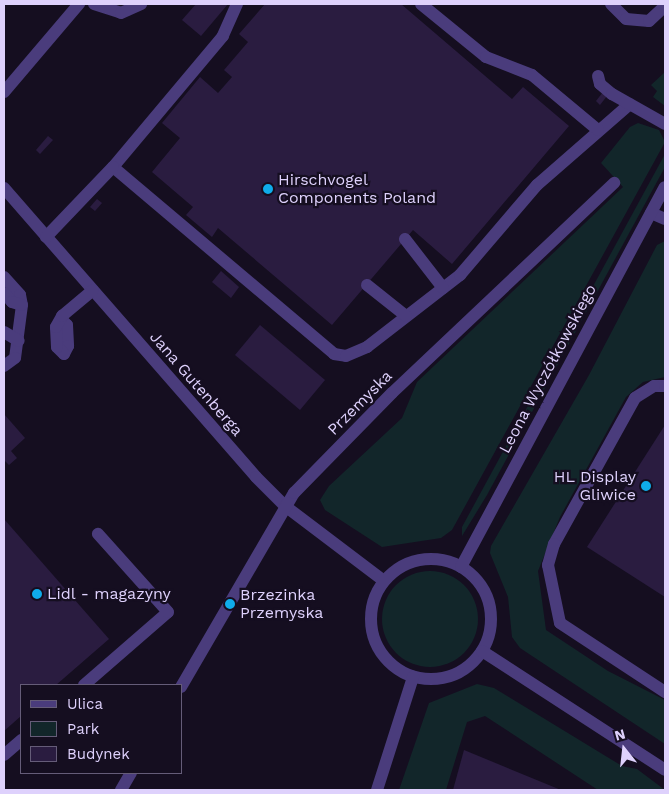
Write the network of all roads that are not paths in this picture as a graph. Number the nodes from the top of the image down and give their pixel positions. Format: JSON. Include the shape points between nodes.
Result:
{"nodes":[{"id":1,"x":79,"y":4,"type":"edge"},
{"id":2,"x":94,"y":4,"type":"edge"},
{"id":3,"x":141,"y":4,"type":"edge"},
{"id":4,"x":238,"y":4,"type":"edge"},
{"id":5,"x":421,"y":4,"type":"edge"},
{"id":6,"x":611,"y":4,"type":"edge"},
{"id":7,"x":665,"y":6,"type":"edge"},
{"id":8,"x":4,"y":92,"type":"edge"},
{"id":9,"x":665,"y":124,"type":"edge"},
{"id":10,"x":598,"y":130,"type":"junction"},
{"id":11,"x":112,"y":167,"type":"junction"},
{"id":12,"x":614,"y":183,"type":"dead end"},
{"id":13,"x":665,"y":187,"type":"edge"},
{"id":14,"x":4,"y":188,"type":"edge"},
{"id":15,"x":651,"y":214,"type":"junction"},
{"id":16,"x":665,"y":219,"type":"edge"},
{"id":17,"x":46,"y":237,"type":"junction"},
{"id":18,"x":405,"y":239,"type":"dead end"},
{"id":19,"x":4,"y":277,"type":"edge"},
{"id":20,"x":367,"y":285,"type":"dead end"},
{"id":21,"x":443,"y":288,"type":"junction"},
{"id":22,"x":94,"y":290,"type":"junction"},
{"id":23,"x":4,"y":292,"type":"edge"},
{"id":24,"x":22,"y":304,"type":"junction"},
{"id":25,"x":406,"y":316,"type":"junction"},
{"id":26,"x":62,"y":320,"type":"dead end"},
{"id":27,"x":4,"y":332,"type":"edge"},
{"id":28,"x":19,"y":341,"type":"junction"},
{"id":29,"x":4,"y":366,"type":"edge"},
{"id":30,"x":665,"y":386,"type":"edge"},
{"id":31,"x":285,"y":506,"type":"junction"},
{"id":32,"x":98,"y":534,"type":"dead end"},
{"id":33,"x":461,"y":566,"type":"junction"},
{"id":34,"x":384,"y":580,"type":"junction"},
{"id":35,"x":482,"y":651,"type":"junction"},
{"id":36,"x":413,"y":677,"type":"junction"},
{"id":37,"x":85,"y":684,"type":"edge"},
{"id":38,"x":182,"y":685,"type":"edge"},
{"id":39,"x":665,"y":692,"type":"edge"},
{"id":40,"x":20,"y":741,"type":"edge"},
{"id":41,"x":4,"y":755,"type":"edge"},
{"id":42,"x":665,"y":770,"type":"edge"},
{"id":43,"x":130,"y":774,"type":"edge"},
{"id":44,"x":121,"y":790,"type":"edge"},
{"id":45,"x":377,"y":790,"type":"edge"}],
"edges":[{"from":1,"to":8,"type":"street"},
{"from":2,"to":3,"type":"street","via":[[121,13]]},
{"from":4,"to":11,"type":"street","via":[[223,36]]},
{"from":5,"to":10,"type":"street","via":[[486,57],[532,75]]},
{"from":6,"to":7,"type":"street","via":[[626,19],[649,21]]},
{"from":9,"to":10,"type":"street","via":[[625,100]]},
{"from":10,"to":21,"type":"street","via":[[582,149],[537,185],[460,275]]},
{"from":11,"to":17,"type":"street"},
{"from":11,"to":25,"type":"street","via":[[328,351],[346,356],[367,347]]},
{"from":12,"to":31,"type":"street","name":"Przemyska","via":[[392,393]]},
{"from":13,"to":15,"type":"street","name":"Leona Wyczółkowskiego"},
{"from":14,"to":17,"type":"street","name":"Jana Gutenberga"},
{"from":15,"to":16,"type":"street"},
{"from":15,"to":33,"type":"street","name":"Leona Wyczółkowskiego"},
{"from":17,"to":22,"type":"street","name":"Jana Gutenberga"},
{"from":18,"to":21,"type":"street"},
{"from":19,"to":24,"type":"street","via":[[20,295]]},
{"from":20,"to":25,"type":"street"},
{"from":21,"to":25,"type":"street"},
{"from":22,"to":26,"type":"street","via":[[62,316]]},
{"from":22,"to":31,"type":"street","name":"Jana Gutenberga","via":[[250,471]]},
{"from":23,"to":24,"type":"street","via":[[12,302]]},
{"from":24,"to":28,"type":"street"},
{"from":27,"to":28,"type":"street"},
{"from":28,"to":29,"type":"street","via":[[14,358]]},
{"from":30,"to":39,"type":"street","via":[[654,386],[635,398],[554,544],[548,565],[560,623]]},
{"from":31,"to":34,"type":"street","name":"Jana Gutenberga","via":[[374,576]]},
{"from":31,"to":38,"type":"street","name":"Przemyska"},
{"from":32,"to":37,"type":"street","via":[[168,612]]},
{"from":33,"to":34,"type":"street","via":[[445,559],[418,560],[401,566]]},
{"from":33,"to":35,"type":"street","via":[[480,584],[490,608],[490,634]]},
{"from":34,"to":36,"type":"street","via":[[371,611],[373,634],[385,659],[398,671]]},
{"from":35,"to":36,"type":"street","via":[[466,668],[447,677]]},
{"from":35,"to":42,"type":"street"},
{"from":36,"to":45,"type":"street"},
{"from":40,"to":41,"type":"street"},
{"from":43,"to":44,"type":"street"}]}
